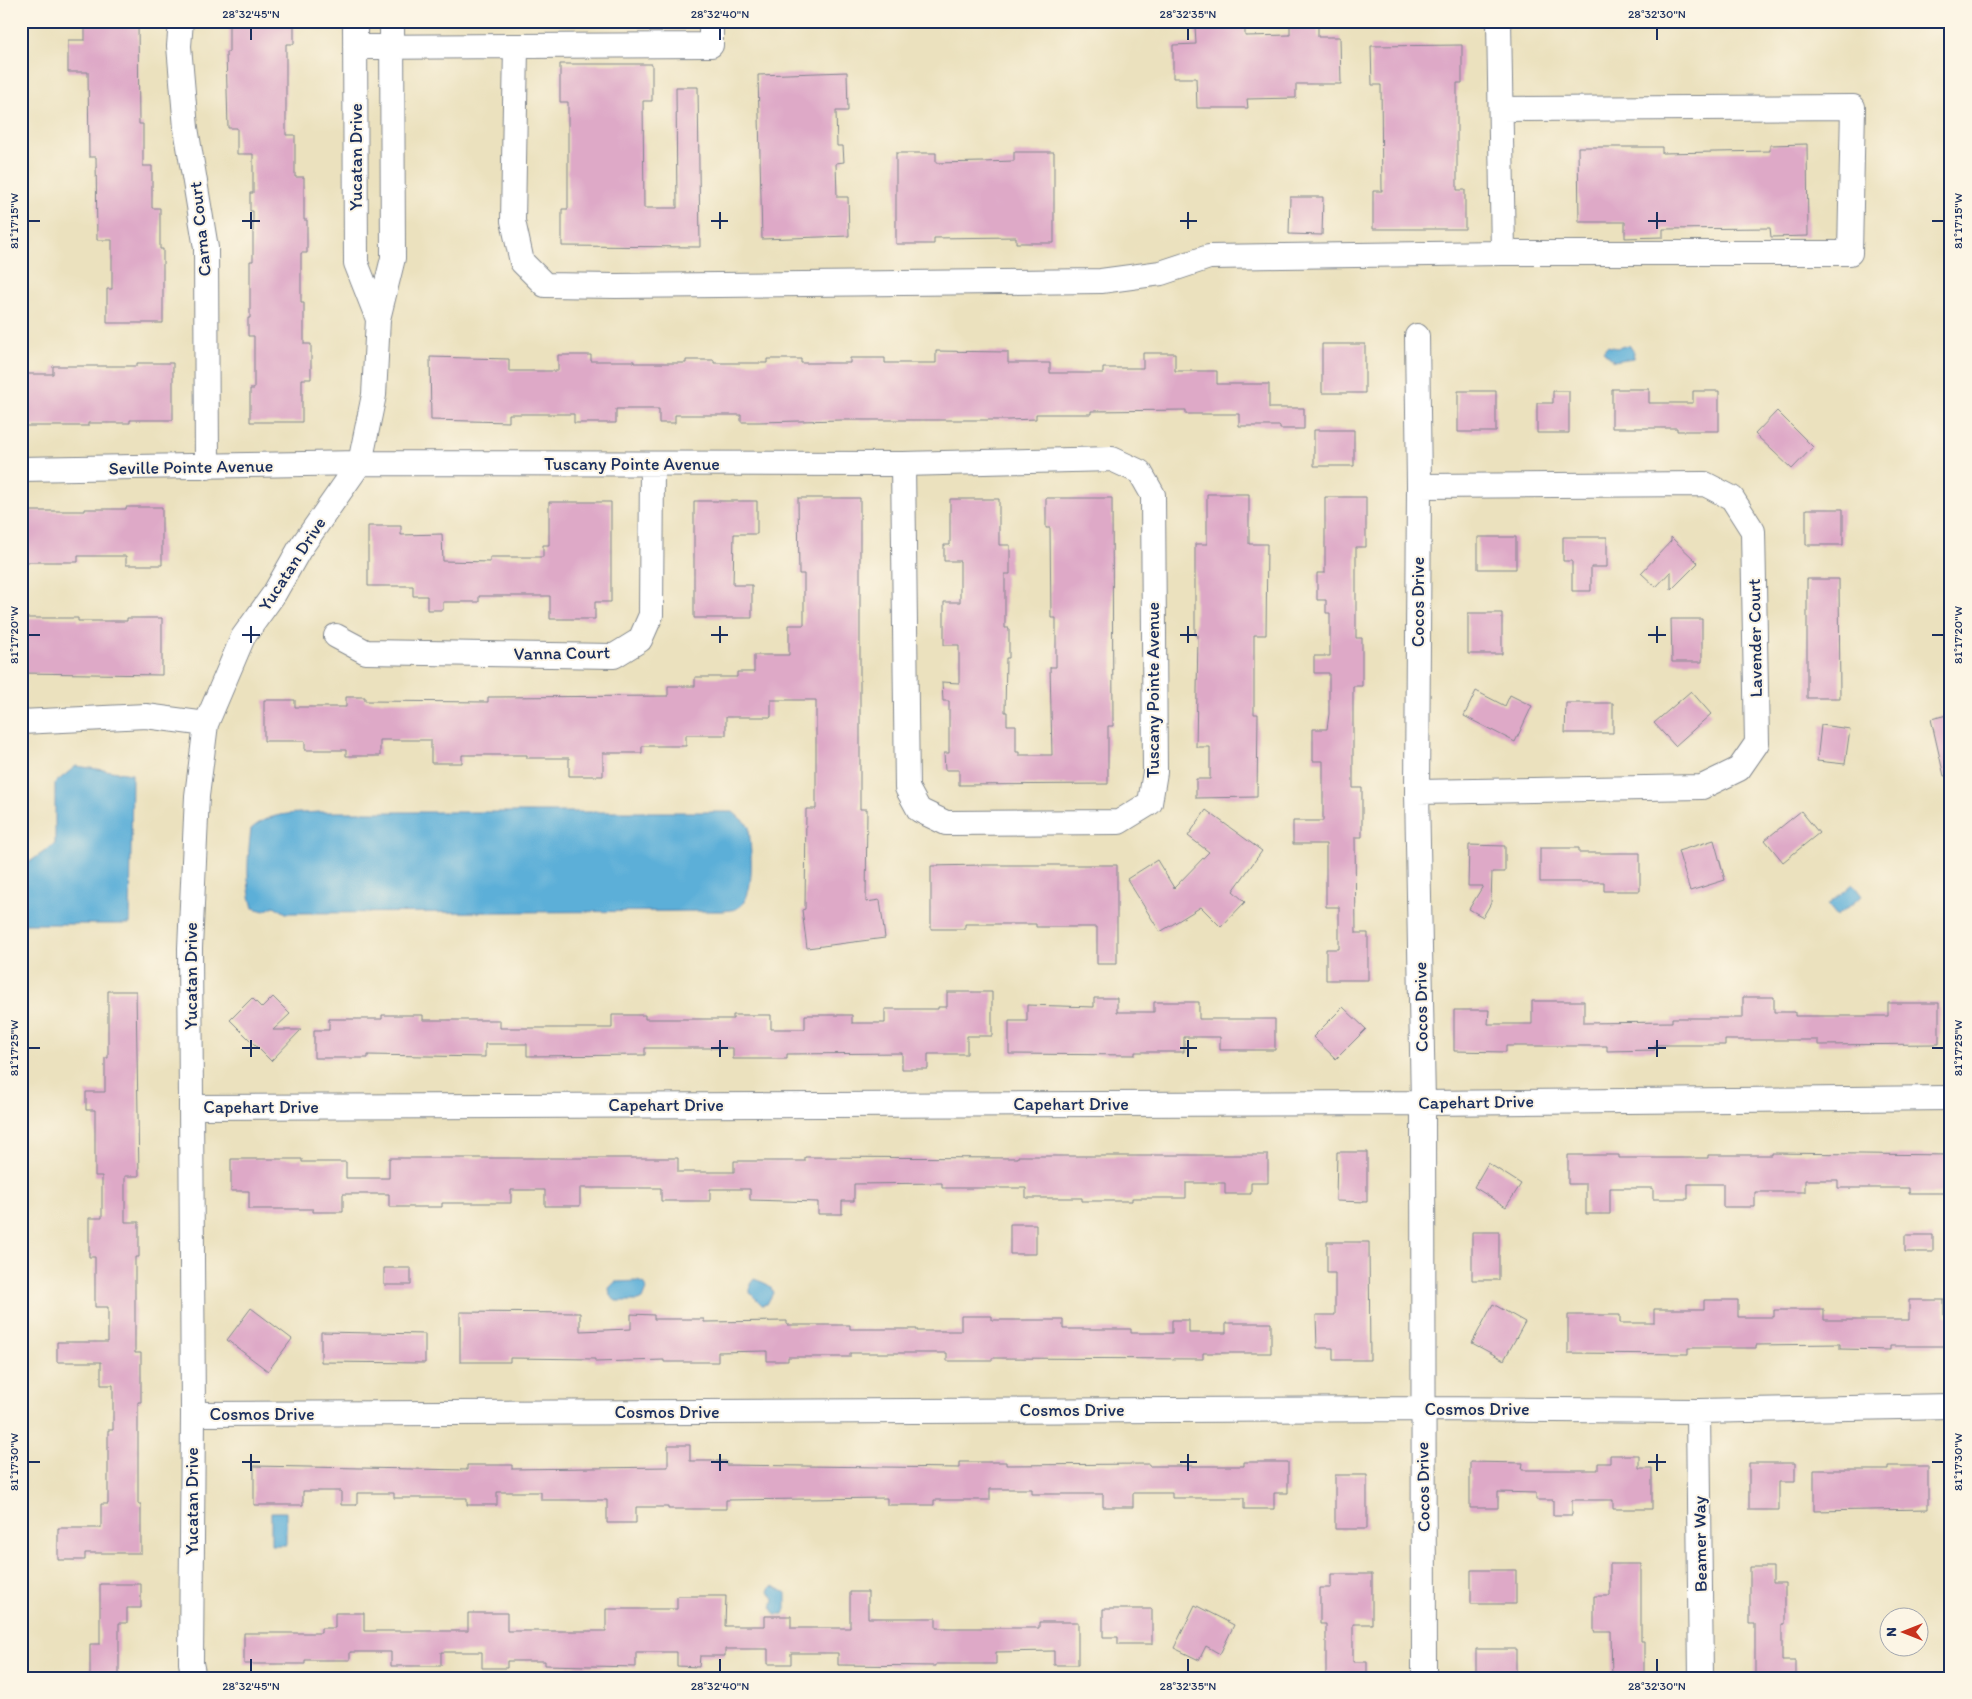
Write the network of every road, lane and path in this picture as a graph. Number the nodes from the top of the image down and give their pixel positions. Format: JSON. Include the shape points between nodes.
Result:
{"nodes":[{"id":1,"x":181,"y":21,"type":"edge"},
{"id":2,"x":355,"y":21,"type":"edge"},
{"id":3,"x":392,"y":21,"type":"edge"},
{"id":4,"x":711,"y":21,"type":"edge"},
{"id":5,"x":1500,"y":21,"type":"edge"},
{"id":6,"x":392,"y":46,"type":"junction"},
{"id":7,"x":516,"y":46,"type":"junction"},
{"id":8,"x":355,"y":47,"type":"junction"},
{"id":9,"x":1501,"y":109,"type":"junction"},
{"id":10,"x":1503,"y":254,"type":"junction"},
{"id":11,"x":378,"y":319,"type":"junction"},
{"id":12,"x":1417,"y":336,"type":"dead end"},
{"id":13,"x":360,"y":463,"type":"junction"},
{"id":14,"x":652,"y":464,"type":"junction"},
{"id":15,"x":903,"y":464,"type":"junction"},
{"id":16,"x":207,"y":467,"type":"junction"},
{"id":17,"x":21,"y":469,"type":"edge"},
{"id":18,"x":1419,"y":486,"type":"junction"},
{"id":19,"x":336,"y":636,"type":"dead end"},
{"id":20,"x":21,"y":722,"type":"edge"},
{"id":21,"x":206,"y":724,"type":"junction"},
{"id":22,"x":1417,"y":792,"type":"junction"},
{"id":23,"x":1951,"y":1098,"type":"edge"},
{"id":24,"x":1423,"y":1103,"type":"junction"},
{"id":25,"x":191,"y":1107,"type":"junction"},
{"id":26,"x":1951,"y":1406,"type":"edge"},
{"id":27,"x":1423,"y":1409,"type":"junction"},
{"id":28,"x":1698,"y":1411,"type":"junction"},
{"id":29,"x":193,"y":1414,"type":"junction"},
{"id":30,"x":194,"y":1678,"type":"edge"},
{"id":31,"x":1424,"y":1678,"type":"edge"},
{"id":32,"x":1701,"y":1678,"type":"edge"}],
"edges":[{"from":1,"to":16,"type":"street","name":"Carna Court","via":[[179,46],[186,128],[206,248]]},
{"from":2,"to":8,"type":"street","name":"Yucatan Drive"},
{"from":3,"to":6,"type":"street","name":"Yucatan Drive"},
{"from":4,"to":7,"type":"street","via":[[711,45]]},
{"from":5,"to":9,"type":"street"},
{"from":6,"to":7,"type":"street"},
{"from":6,"to":8,"type":"street"},
{"from":6,"to":11,"type":"street","name":"Yucatan Drive","via":[[393,258]]},
{"from":7,"to":10,"type":"street","via":[[513,221],[522,262],[545,285],[1101,281],[1161,273],[1209,257]]},
{"from":8,"to":11,"type":"street","name":"Yucatan Drive","via":[[356,263]]},
{"from":9,"to":10,"type":"street"},
{"from":9,"to":10,"type":"street","via":[[1853,107],[1850,254]]},
{"from":11,"to":13,"type":"street","name":"Yucatan Drive","via":[[374,395]]},
{"from":12,"to":18,"type":"street","name":"Cocos Drive"},
{"from":13,"to":14,"type":"street","name":"Tuscany Pointe Avenue"},
{"from":13,"to":16,"type":"street","name":"Seville Pointe Avenue"},
{"from":13,"to":21,"type":"street","name":"Yucatan Drive","via":[[243,637]]},
{"from":14,"to":15,"type":"street","name":"Tuscany Pointe Avenue"},
{"from":14,"to":19,"type":"street","name":"Vanna Court","via":[[651,615],[640,640],[614,656],[366,652]]},
{"from":15,"to":15,"type":"street","name":"Tuscany Pointe Avenue","via":[[1112,459],[1140,472],[1153,495],[1155,772],[1150,803],[1119,822],[946,823],[919,810],[907,788]]},
{"from":16,"to":17,"type":"street","name":"Seville Pointe Avenue"},
{"from":18,"to":22,"type":"street","name":"Cocos Drive"},
{"from":18,"to":22,"type":"street","name":"Lavender Court","via":[[1705,484],[1732,498],[1753,532],[1757,743],[1739,769],[1702,787]]},
{"from":20,"to":21,"type":"street","via":[[146,716]]},
{"from":21,"to":25,"type":"street","name":"Yucatan Drive","via":[[197,796],[190,948]]},
{"from":22,"to":24,"type":"street","name":"Cocos Drive"},
{"from":23,"to":24,"type":"street","name":"Capehart Drive"},
{"from":24,"to":25,"type":"street","name":"Capehart Drive"},
{"from":24,"to":27,"type":"street","name":"Cocos Drive"},
{"from":25,"to":29,"type":"street","name":"Yucatan Drive"},
{"from":26,"to":28,"type":"street","name":"Cosmos Drive"},
{"from":27,"to":28,"type":"street","name":"Cosmos Drive"},
{"from":27,"to":29,"type":"street","name":"Cosmos Drive"},
{"from":27,"to":31,"type":"street","name":"Cocos Drive"},
{"from":28,"to":32,"type":"street","name":"Beamer Way"},
{"from":29,"to":30,"type":"street","name":"Yucatan Drive","via":[[191,1664]]}]}
